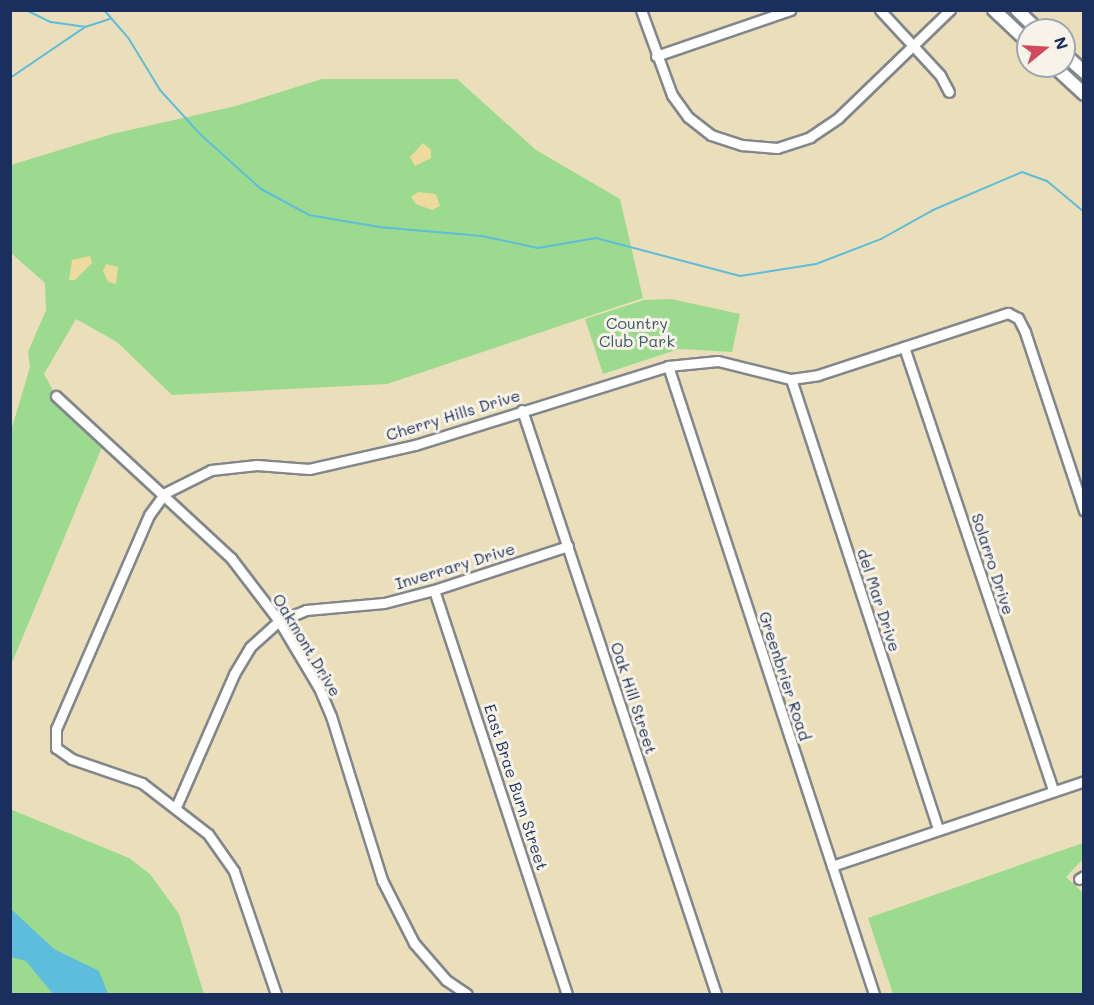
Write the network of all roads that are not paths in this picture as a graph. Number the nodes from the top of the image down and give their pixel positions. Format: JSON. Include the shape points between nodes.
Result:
{"nodes":[{"id":1,"x":641,"y":10,"type":"edge"},
{"id":2,"x":790,"y":10,"type":"edge"},
{"id":3,"x":880,"y":10,"type":"edge"},
{"id":4,"x":950,"y":10,"type":"edge"},
{"id":5,"x":994,"y":10,"type":"edge"},
{"id":6,"x":1016,"y":31,"type":"edge"},
{"id":7,"x":912,"y":46,"type":"junction"},
{"id":8,"x":656,"y":56,"type":"junction"},
{"id":9,"x":1066,"y":78,"type":"edge"},
{"id":10,"x":949,"y":92,"type":"dead end"},
{"id":11,"x":1083,"y":94,"type":"edge"},
{"id":12,"x":904,"y":347,"type":"junction"},
{"id":13,"x":668,"y":366,"type":"junction"},
{"id":14,"x":791,"y":379,"type":"junction"},
{"id":15,"x":56,"y":396,"type":"dead end"},
{"id":16,"x":522,"y":410,"type":"junction"},
{"id":17,"x":165,"y":493,"type":"junction"},
{"id":18,"x":1083,"y":510,"type":"edge"},
{"id":19,"x":568,"y":546,"type":"junction"},
{"id":20,"x":434,"y":590,"type":"junction"},
{"id":21,"x":279,"y":621,"type":"junction"},
{"id":22,"x":1083,"y":781,"type":"edge"},
{"id":23,"x":1053,"y":791,"type":"junction"},
{"id":24,"x":176,"y":807,"type":"junction"},
{"id":25,"x":938,"y":830,"type":"junction"},
{"id":26,"x":832,"y":866,"type":"junction"},
{"id":27,"x":276,"y":994,"type":"edge"},
{"id":28,"x":467,"y":994,"type":"edge"},
{"id":29,"x":567,"y":994,"type":"edge"},
{"id":30,"x":716,"y":994,"type":"edge"},
{"id":31,"x":871,"y":994,"type":"edge"}],
"edges":[{"from":1,"to":8,"type":"street"},
{"from":2,"to":8,"type":"street"},
{"from":3,"to":7,"type":"street"},
{"from":4,"to":7,"type":"street"},
{"from":5,"to":6,"type":"street"},
{"from":7,"to":8,"type":"street","via":[[838,118],[810,137],[777,148],[742,145],[711,135],[688,117],[672,95]]},
{"from":7,"to":10,"type":"street","via":[[940,75]]},
{"from":9,"to":11,"type":"street"},
{"from":12,"to":14,"type":"street","name":"Cherry Hills Drive","via":[[818,375]]},
{"from":12,"to":18,"type":"street","name":"Cherry Hills Drive","via":[[1008,313],[1018,318]]},
{"from":12,"to":23,"type":"street","name":"Solarro Drive"},
{"from":13,"to":14,"type":"street","name":"Cherry Hills Drive","via":[[718,362]]},
{"from":13,"to":16,"type":"street","name":"Cherry Hills Drive"},
{"from":13,"to":26,"type":"street","name":"Greenbrier Road"},
{"from":14,"to":25,"type":"street","name":"del Mar Drive"},
{"from":15,"to":17,"type":"street","name":"Oakmont Drive"},
{"from":16,"to":17,"type":"street","name":"Cherry Hills Drive","via":[[415,445],[309,469],[257,465],[211,470]]},
{"from":16,"to":19,"type":"street","name":"Oak Hill Street"},
{"from":17,"to":21,"type":"street","name":"Oakmont Drive","via":[[231,558]]},
{"from":17,"to":24,"type":"street","name":"Cherry Hills Drive","via":[[149,515],[56,729],[56,748],[72,759],[142,783]]},
{"from":19,"to":20,"type":"street","name":"Inverrary Drive"},
{"from":19,"to":30,"type":"street","name":"Oak Hill Street"},
{"from":20,"to":21,"type":"street","name":"Inverrary Drive","via":[[384,603],[306,609]]},
{"from":20,"to":29,"type":"street","name":"East Brae Burn Street"},
{"from":21,"to":24,"type":"street","name":"Inverrary Drive","via":[[250,647],[234,674]]},
{"from":21,"to":28,"type":"street","name":"Oakmont Drive","via":[[331,716],[382,880],[414,943],[446,980]]},
{"from":22,"to":23,"type":"street"},
{"from":23,"to":25,"type":"street"},
{"from":24,"to":27,"type":"street","via":[[208,834],[234,871]]},
{"from":25,"to":26,"type":"street"},
{"from":26,"to":31,"type":"street","name":"Greenbrier Road"}]}
